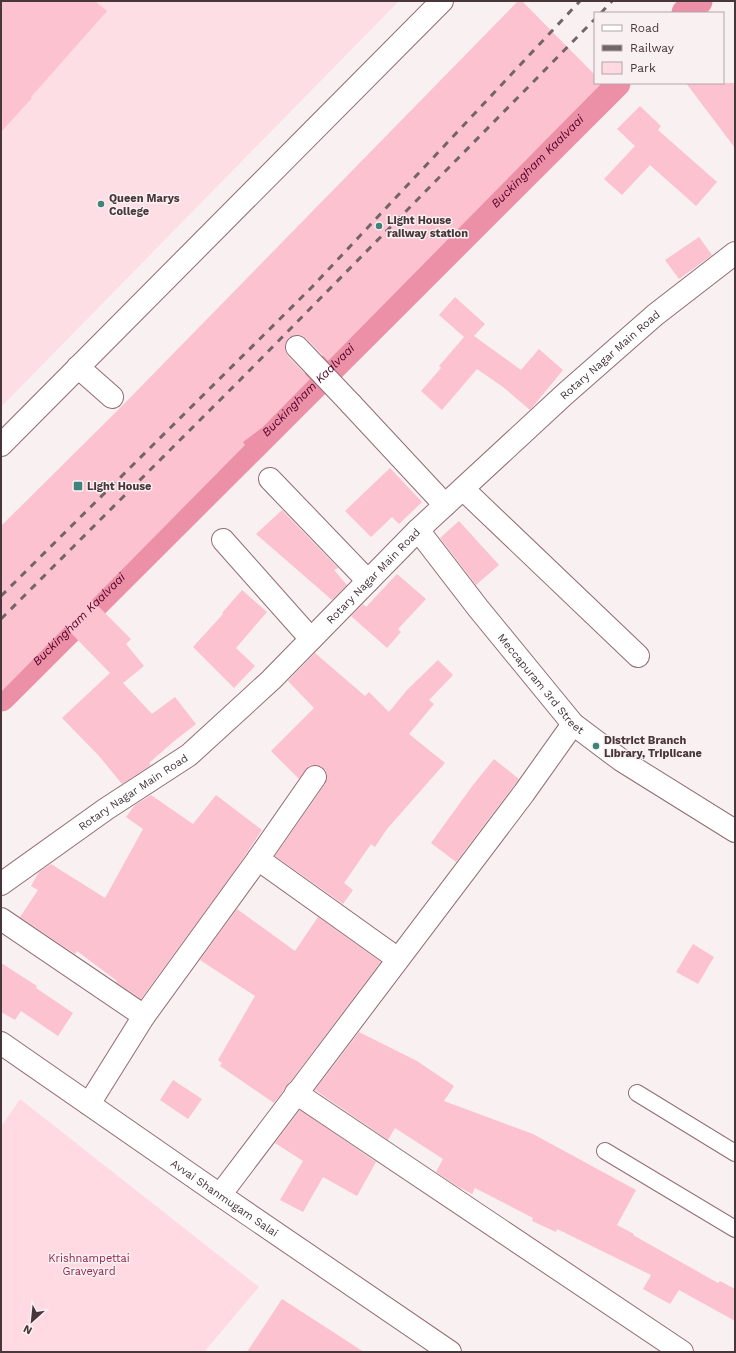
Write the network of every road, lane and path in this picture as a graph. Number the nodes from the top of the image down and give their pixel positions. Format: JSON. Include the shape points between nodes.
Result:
{"nodes":[{"id":1,"x":442,"y":1,"type":"edge"},
{"id":2,"x":735,"y":253,"type":"edge"},
{"id":3,"x":296,"y":347,"type":"dead end"},
{"id":4,"x":78,"y":367,"type":"junction"},
{"id":5,"x":112,"y":397,"type":"dead end"},
{"id":6,"x":1,"y":445,"type":"edge"},
{"id":7,"x":270,"y":478,"type":"dead end"},
{"id":8,"x":463,"y":489,"type":"junction"},
{"id":9,"x":445,"y":505,"type":"junction"},
{"id":10,"x":418,"y":530,"type":"junction"},
{"id":11,"x":223,"y":540,"type":"dead end"},
{"id":12,"x":368,"y":581,"type":"junction"},
{"id":13,"x":311,"y":639,"type":"junction"},
{"id":14,"x":638,"y":656,"type":"dead end"},
{"id":15,"x":573,"y":724,"type":"junction"},
{"id":16,"x":315,"y":777,"type":"dead end"},
{"id":17,"x":735,"y":832,"type":"edge"},
{"id":18,"x":258,"y":859,"type":"junction"},
{"id":19,"x":1,"y":884,"type":"edge"},
{"id":20,"x":1,"y":919,"type":"edge"},
{"id":21,"x":398,"y":959,"type":"junction"},
{"id":22,"x":144,"y":1016,"type":"junction"},
{"id":23,"x":1,"y":1043,"type":"edge"},
{"id":24,"x":296,"y":1093,"type":"junction"},
{"id":25,"x":638,"y":1093,"type":"dead end"},
{"id":26,"x":89,"y":1104,"type":"junction"},
{"id":27,"x":605,"y":1151,"type":"dead end"},
{"id":28,"x":735,"y":1153,"type":"edge"},
{"id":29,"x":220,"y":1195,"type":"junction"},
{"id":30,"x":735,"y":1230,"type":"edge"},
{"id":31,"x":450,"y":1352,"type":"edge"},
{"id":32,"x":682,"y":1352,"type":"edge"}],
"edges":[{"from":1,"to":4,"type":"street"},
{"from":2,"to":8,"type":"street","name":"Rotary Nagar Main Road","via":[[655,315]]},
{"from":3,"to":9,"type":"street"},
{"from":4,"to":5,"type":"street"},
{"from":4,"to":6,"type":"street"},
{"from":7,"to":12,"type":"street"},
{"from":8,"to":9,"type":"street","name":"Rotary Nagar Main Road"},
{"from":8,"to":14,"type":"street"},
{"from":9,"to":10,"type":"street","name":"Rotary Nagar Main Road"},
{"from":10,"to":12,"type":"street","name":"Rotary Nagar Main Road"},
{"from":10,"to":15,"type":"street","name":"Meccapuram 3rd Street"},
{"from":11,"to":13,"type":"street"},
{"from":12,"to":13,"type":"street","name":"Rotary Nagar Main Road"},
{"from":13,"to":19,"type":"street","name":"Rotary Nagar Main Road","via":[[271,680],[189,755],[106,809]]},
{"from":15,"to":17,"type":"street","name":"Meccapuram 3rd Street","via":[[621,760]]},
{"from":15,"to":21,"type":"street"},
{"from":16,"to":18,"type":"street"},
{"from":18,"to":21,"type":"street"},
{"from":18,"to":22,"type":"street"},
{"from":20,"to":22,"type":"street"},
{"from":21,"to":24,"type":"street"},
{"from":22,"to":26,"type":"street"},
{"from":23,"to":26,"type":"street","name":"Avvai Shanmugam Salai"},
{"from":24,"to":29,"type":"street"},
{"from":24,"to":32,"type":"street"},
{"from":25,"to":28,"type":"lane"},
{"from":26,"to":29,"type":"street","name":"Avvai Shanmugam Salai"},
{"from":27,"to":30,"type":"lane"},
{"from":29,"to":31,"type":"street","name":"Avvai Shanmugam Salai"}]}
